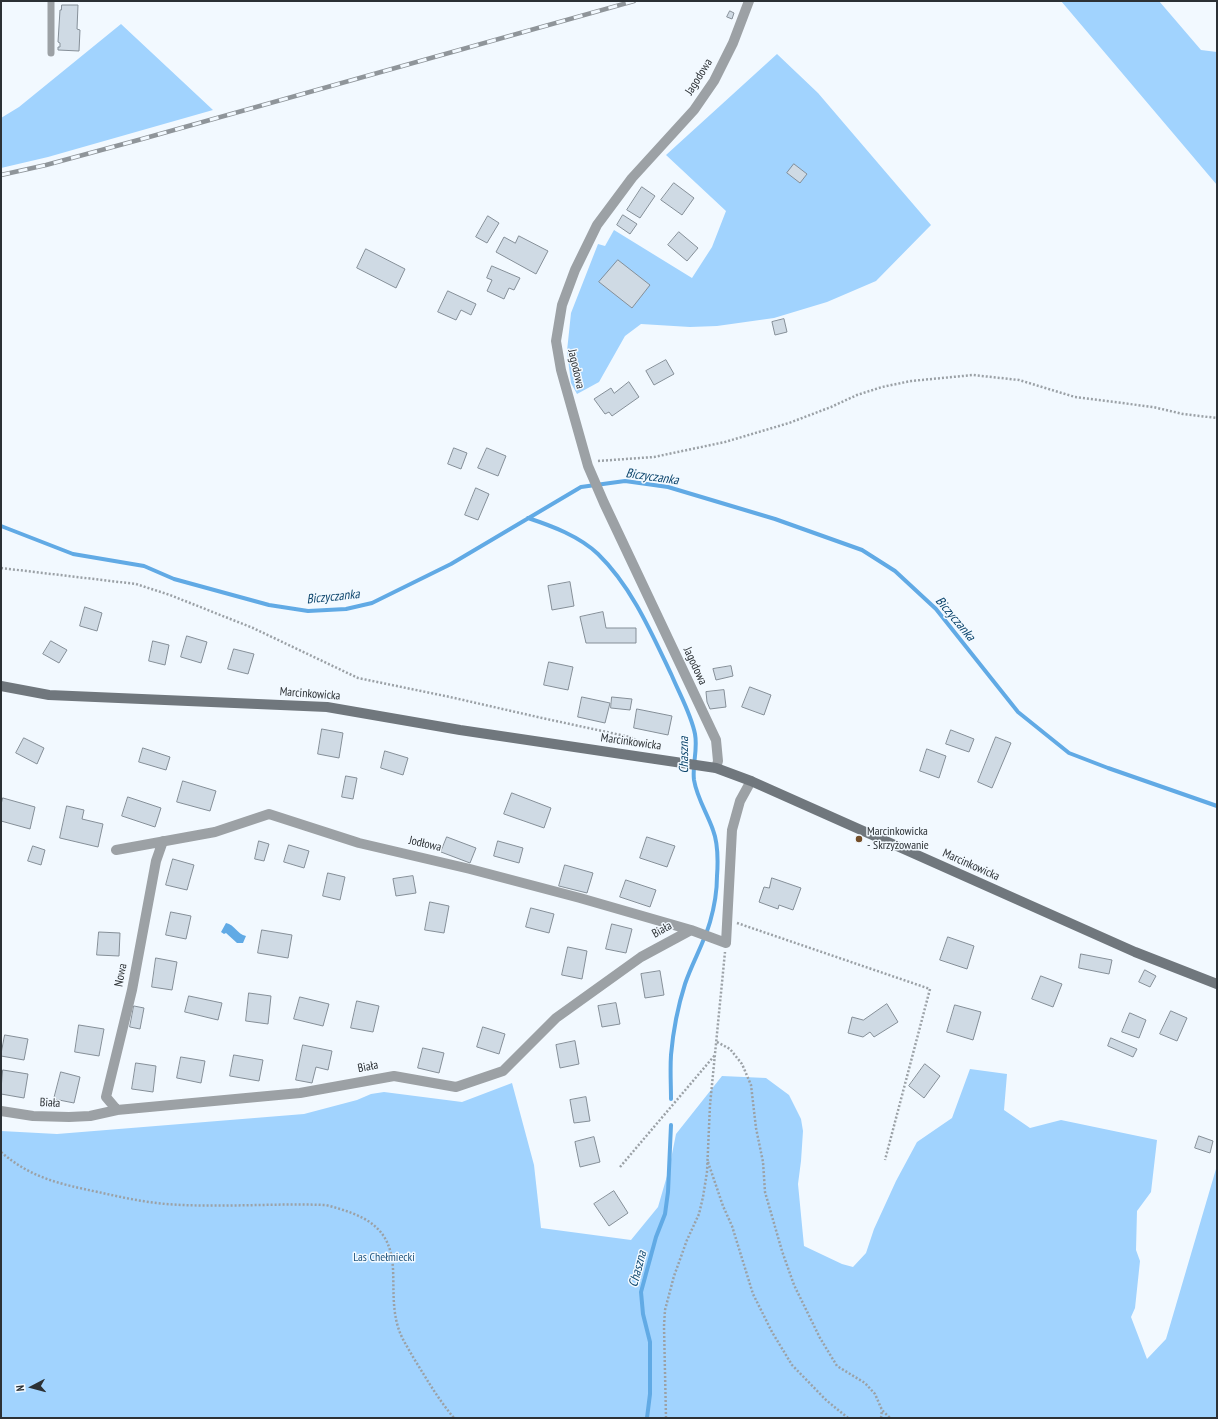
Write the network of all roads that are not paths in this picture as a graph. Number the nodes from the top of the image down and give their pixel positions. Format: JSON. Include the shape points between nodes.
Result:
{"nodes":[{"id":1,"x":51,"y":1,"type":"edge"},
{"id":2,"x":749,"y":1,"type":"edge"},
{"id":3,"x":51,"y":53,"type":"dead end"},
{"id":4,"x":1,"y":686,"type":"edge"},
{"id":5,"x":716,"y":768,"type":"junction"},
{"id":6,"x":751,"y":781,"type":"junction"},
{"id":7,"x":163,"y":841,"type":"junction"},
{"id":8,"x":116,"y":850,"type":"dead end"},
{"id":9,"x":690,"y":930,"type":"junction"},
{"id":10,"x":1217,"y":984,"type":"edge"},
{"id":11,"x":117,"y":1110,"type":"junction"},
{"id":12,"x":1,"y":1111,"type":"edge"}],
"edges":[{"from":1,"to":3,"type":"lane"},
{"from":2,"to":5,"type":"street","name":"Jagodowa","via":[[733,43],[714,81],[694,110],[632,178],[597,225],[575,270],[562,305],[556,341],[561,370],[588,464],[716,740]]},
{"from":4,"to":5,"type":"street","name":"Marcinkowicka","via":[[49,695],[327,706],[460,730]]},
{"from":5,"to":6,"type":"street","name":"Marcinkowicka"},
{"from":6,"to":9,"type":"street","name":"Jodłowa","via":[[740,801],[732,830],[726,943]]},
{"from":6,"to":10,"type":"street","name":"Marcinkowicka","via":[[1135,952]]},
{"from":7,"to":8,"type":"street","name":"Jodłowa"},
{"from":7,"to":9,"type":"street","name":"Jodłowa","via":[[216,832],[269,814],[359,842],[470,868]]},
{"from":7,"to":11,"type":"street","name":"Nowa","via":[[156,861],[132,990],[106,1097]]},
{"from":9,"to":11,"type":"street","name":"Biała","via":[[641,957],[556,1018],[503,1071],[456,1087],[394,1076],[300,1093]]},
{"from":11,"to":12,"type":"street","name":"Biała","via":[[90,1116],[68,1117],[33,1116]]}]}
